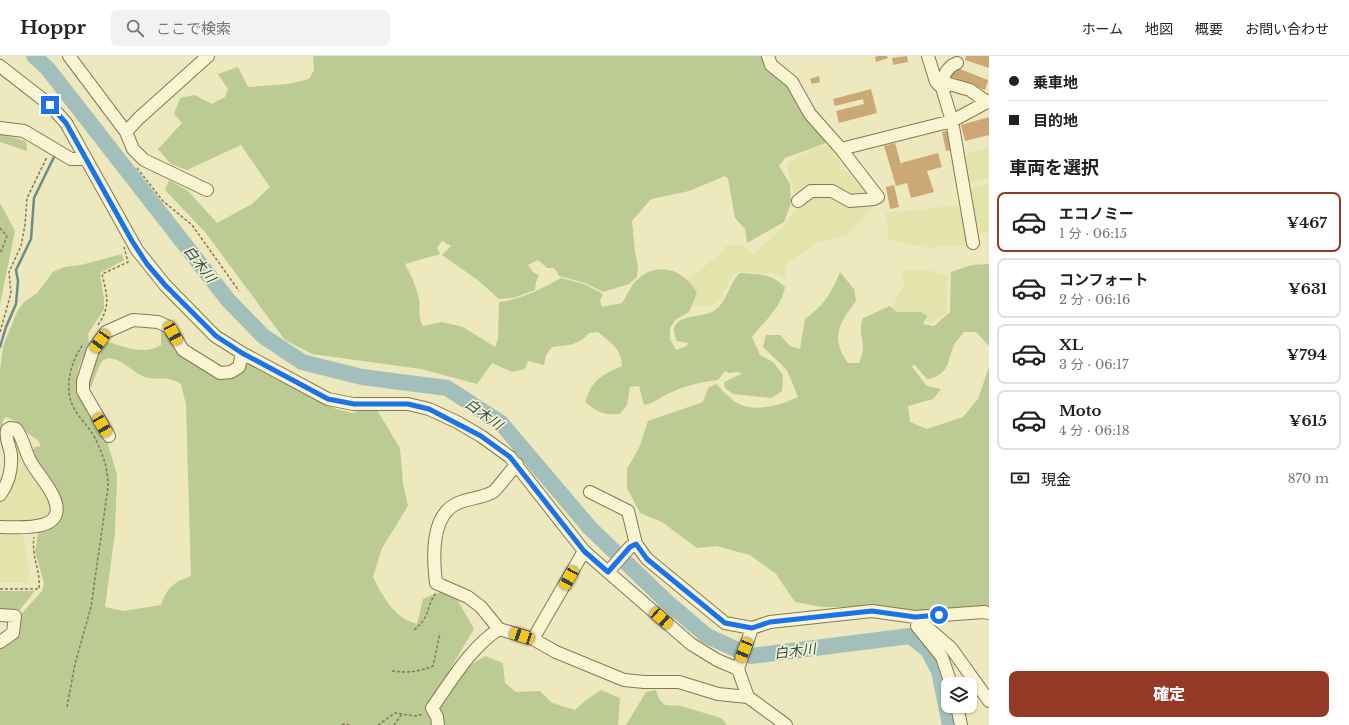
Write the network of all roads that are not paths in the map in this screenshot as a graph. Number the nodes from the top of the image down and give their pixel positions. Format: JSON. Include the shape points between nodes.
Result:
{"nodes":[{"id":1,"x":69,"y":56,"type":"edge"},
{"id":2,"x":208,"y":56,"type":"edge"},
{"id":3,"x":768,"y":56,"type":"edge"},
{"id":4,"x":928,"y":56,"type":"edge"},
{"id":5,"x":957,"y":63,"type":"dead end"},
{"id":6,"x":0,"y":66,"type":"edge"},
{"id":7,"x":942,"y":85,"type":"junction"},
{"id":8,"x":988,"y":102,"type":"edge"},
{"id":9,"x":952,"y":121,"type":"junction"},
{"id":10,"x":0,"y":128,"type":"edge"},
{"id":11,"x":126,"y":132,"type":"junction"},
{"id":12,"x":841,"y":149,"type":"junction"},
{"id":13,"x":86,"y":158,"type":"junction"},
{"id":14,"x":207,"y":190,"type":"dead end"},
{"id":15,"x":798,"y":201,"type":"dead end"},
{"id":16,"x":973,"y":243,"type":"dead end"},
{"id":17,"x":242,"y":353,"type":"junction"},
{"id":18,"x":109,"y":436,"type":"dead end"},
{"id":19,"x":517,"y":464,"type":"junction"},
{"id":20,"x":590,"y":492,"type":"dead end"},
{"id":21,"x":0,"y":495,"type":"edge"},
{"id":22,"x":0,"y":527,"type":"edge"},
{"id":23,"x":633,"y":546,"type":"junction"},
{"id":24,"x":584,"y":551,"type":"junction"},
{"id":25,"x":608,"y":572,"type":"junction"},
{"id":26,"x":989,"y":613,"type":"edge"},
{"id":27,"x":0,"y":615,"type":"edge"},
{"id":28,"x":911,"y":616,"type":"junction"},
{"id":29,"x":499,"y":629,"type":"junction"},
{"id":30,"x":750,"y":633,"type":"junction"},
{"id":31,"x":533,"y":640,"type":"junction"},
{"id":32,"x":0,"y":642,"type":"edge"},
{"id":33,"x":739,"y":665,"type":"junction"},
{"id":34,"x":949,"y":677,"type":"edge"},
{"id":35,"x":748,"y":697,"type":"junction"},
{"id":36,"x":989,"y":701,"type":"edge"},
{"id":37,"x":958,"y":713,"type":"edge"},
{"id":38,"x":438,"y":725,"type":"edge"},
{"id":39,"x":786,"y":725,"type":"edge"},
{"id":40,"x":961,"y":725,"type":"edge"}],
"edges":[{"from":1,"to":11,"type":"street"},
{"from":2,"to":11,"type":"street","via":[[138,118]]},
{"from":3,"to":12,"type":"street","via":[[771,65],[792,82],[810,114]]},
{"from":4,"to":7,"type":"street","via":[[936,82]]},
{"from":5,"to":7,"type":"street","via":[[946,70]]},
{"from":6,"to":13,"type":"street","via":[[50,105],[66,123]]},
{"from":7,"to":8,"type":"street","via":[[970,90]]},
{"from":7,"to":9,"type":"street"},
{"from":8,"to":9,"type":"street"},
{"from":9,"to":12,"type":"street"},
{"from":9,"to":16,"type":"street"},
{"from":10,"to":13,"type":"street","via":[[24,131],[71,159]]},
{"from":11,"to":14,"type":"street","via":[[133,149],[144,160]]},
{"from":12,"to":15,"type":"street","via":[[878,197],[850,201],[832,191],[811,191]]},
{"from":13,"to":17,"type":"street","via":[[147,264],[216,336]]},
{"from":17,"to":18,"type":"street","via":[[239,367],[231,372],[220,373],[183,350],[169,327],[158,322],[133,320],[106,332],[93,350],[83,381],[83,391]]},
{"from":17,"to":19,"type":"street","via":[[328,399],[354,404],[408,404],[429,409],[481,436]]},
{"from":19,"to":24,"type":"street"},
{"from":19,"to":29,"type":"street","via":[[495,490],[452,506],[443,517],[435,541],[436,583],[468,597],[481,607]]},
{"from":20,"to":23,"type":"street","via":[[628,511]]},
{"from":21,"to":22,"type":"street","via":[[9,479],[11,454],[7,444],[7,430],[16,428],[31,463],[54,498],[56,510],[47,523],[35,528]]},
{"from":23,"to":25,"type":"street"},
{"from":23,"to":30,"type":"street","via":[[725,623]]},
{"from":24,"to":25,"type":"street"},
{"from":24,"to":31,"type":"street"},
{"from":25,"to":33,"type":"street","via":[[691,644],[717,660]]},
{"from":26,"to":28,"type":"street"},
{"from":27,"to":32,"type":"street","via":[[15,616],[15,624],[13,633]]},
{"from":28,"to":30,"type":"street","via":[[872,611],[770,622]]},
{"from":28,"to":34,"type":"street","via":[[942,656]]},
{"from":28,"to":36,"type":"street","via":[[951,648]]},
{"from":29,"to":31,"type":"street"},
{"from":29,"to":38,"type":"street","via":[[475,648],[432,708]]},
{"from":30,"to":33,"type":"street"},
{"from":31,"to":35,"type":"street","via":[[624,680],[679,682],[718,694]]},
{"from":33,"to":35,"type":"street"},
{"from":35,"to":39,"type":"street"},
{"from":37,"to":40,"type":"street"}]}
